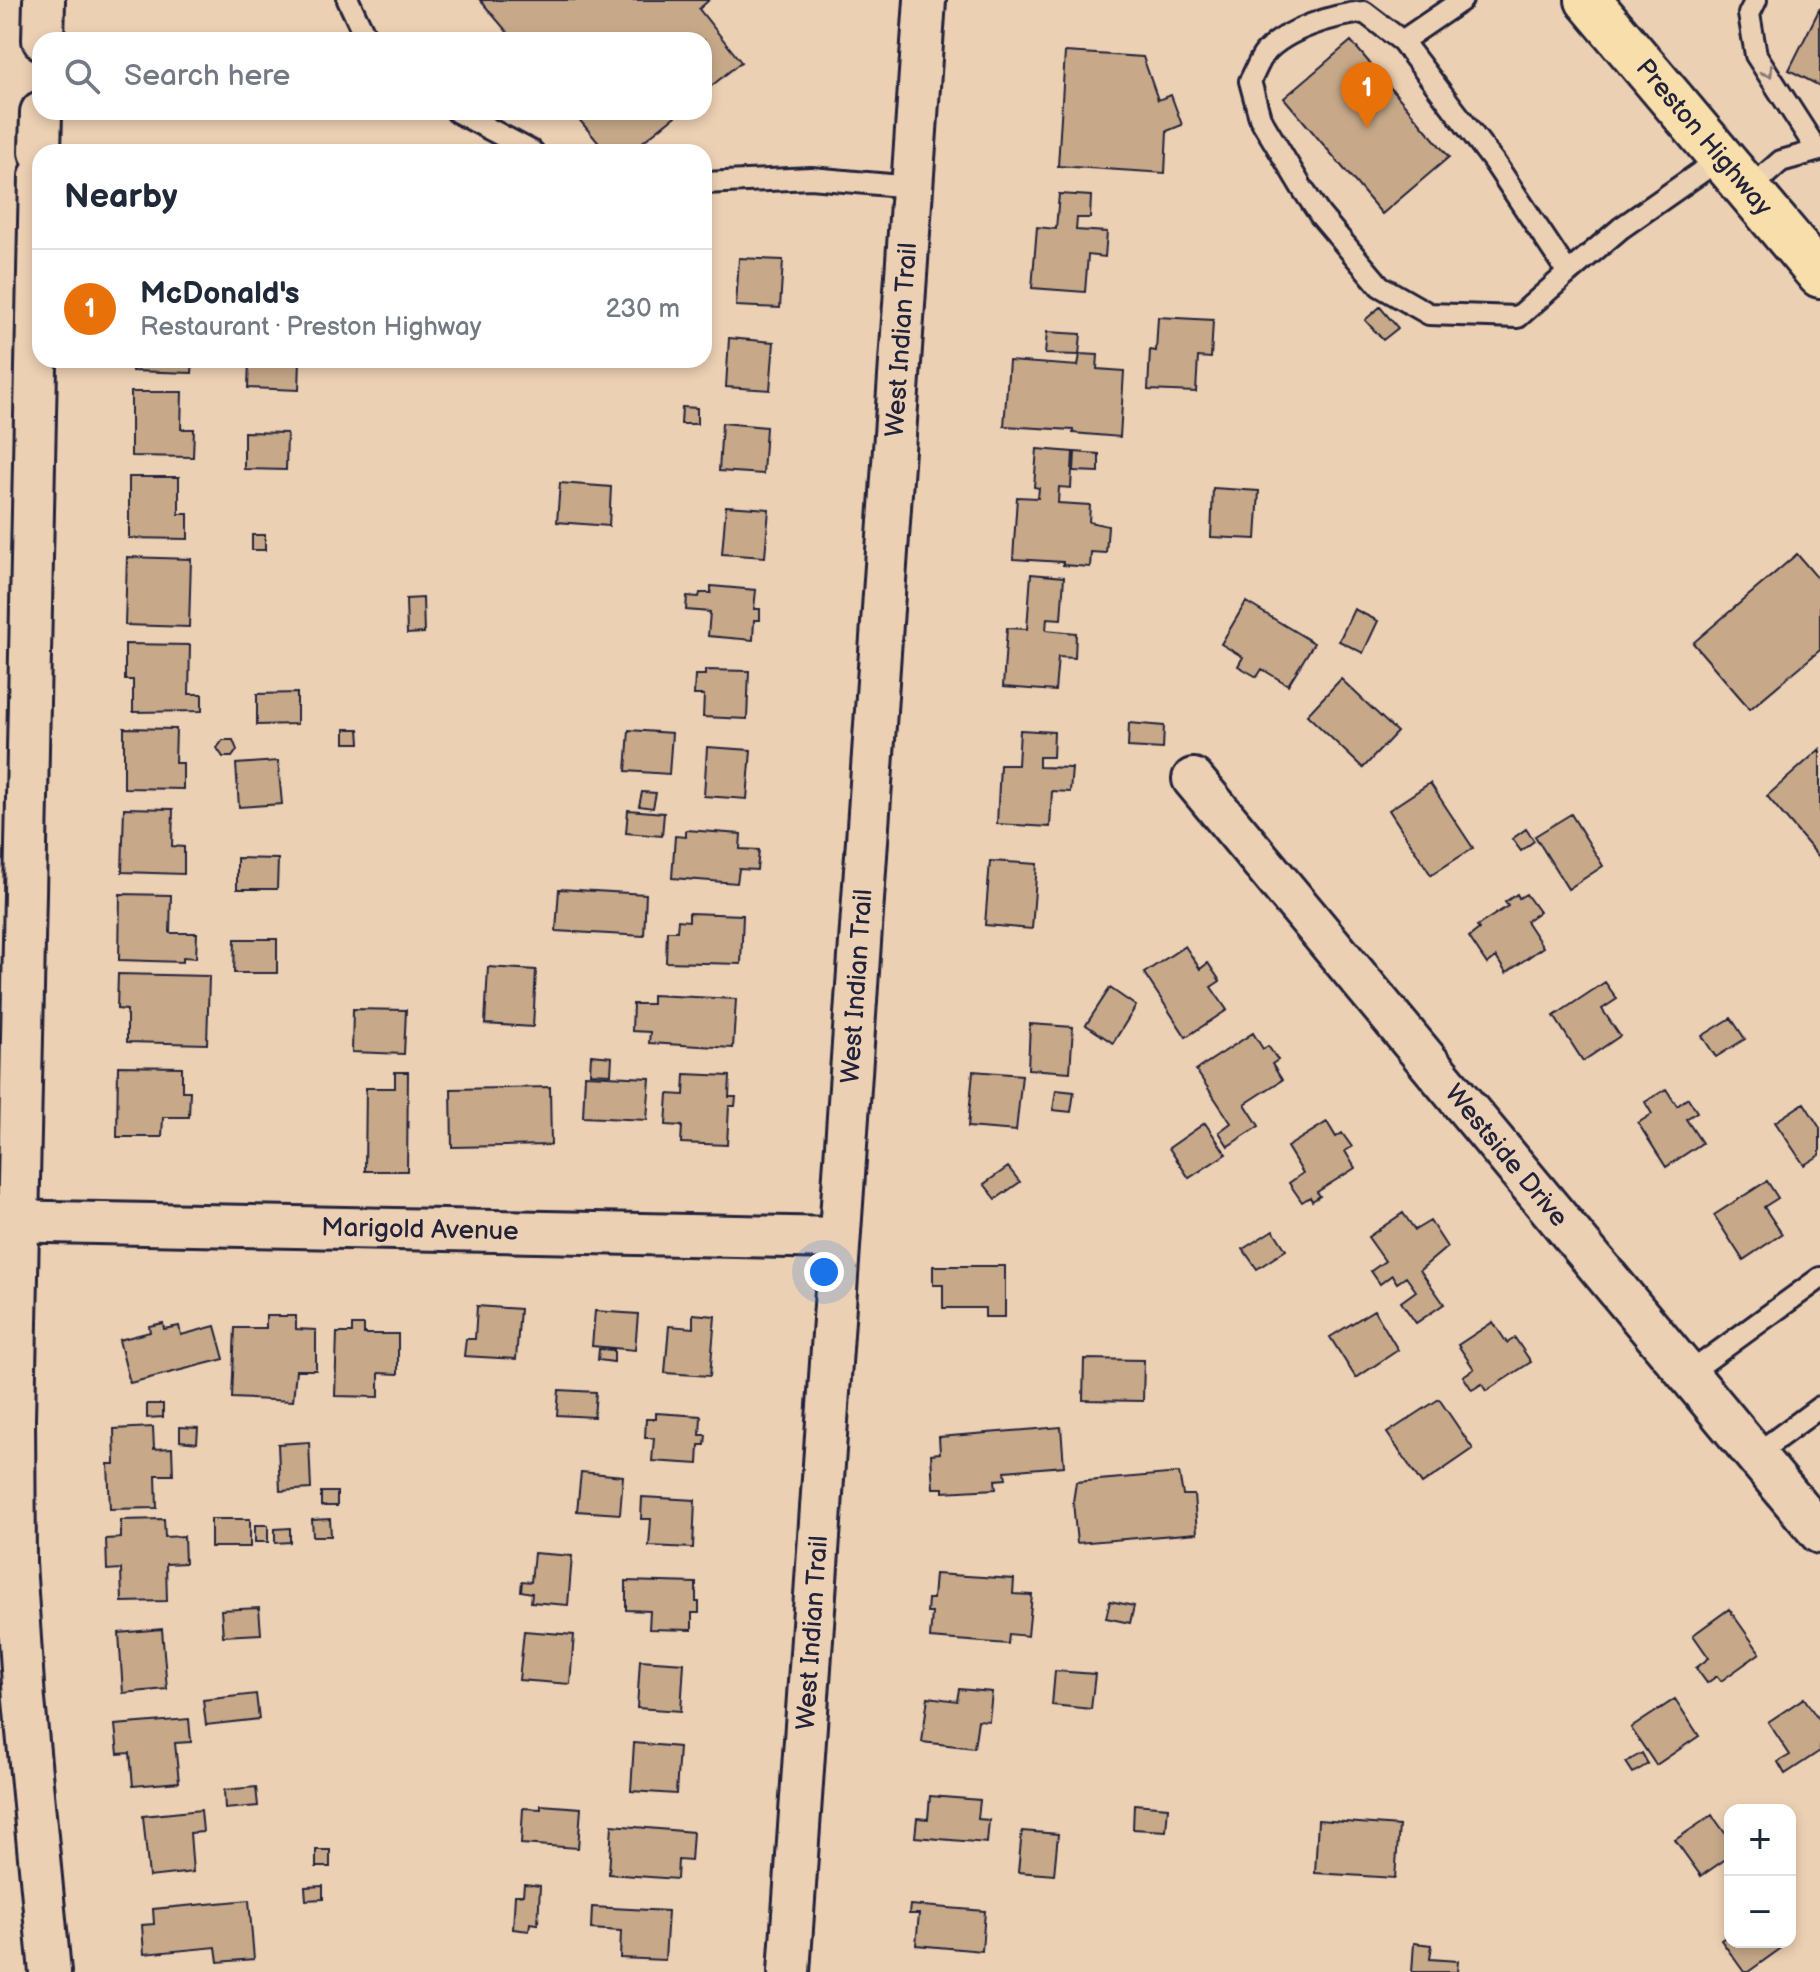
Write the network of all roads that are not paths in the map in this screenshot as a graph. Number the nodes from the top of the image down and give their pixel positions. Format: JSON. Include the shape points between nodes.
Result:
{"nodes":[{"id":1,"x":44,"y":0,"type":"edge"},
{"id":2,"x":348,"y":0,"type":"edge"},
{"id":3,"x":925,"y":0,"type":"edge"},
{"id":4,"x":1462,"y":0,"type":"edge"},
{"id":5,"x":1588,"y":0,"type":"edge"},
{"id":6,"x":1756,"y":0,"type":"edge"},
{"id":7,"x":43,"y":32,"type":"edge"},
{"id":8,"x":363,"y":32,"type":"edge"},
{"id":9,"x":1402,"y":41,"type":"junction"},
{"id":10,"x":41,"y":120,"type":"edge"},
{"id":11,"x":472,"y":120,"type":"edge"},
{"id":12,"x":40,"y":144,"type":"edge"},
{"id":13,"x":518,"y":144,"type":"edge"},
{"id":14,"x":1819,"y":150,"type":"edge"},
{"id":15,"x":1735,"y":174,"type":"junction"},
{"id":16,"x":712,"y":183,"type":"edge"},
{"id":17,"x":912,"y":187,"type":"junction"},
{"id":18,"x":1818,"y":267,"type":"edge"},
{"id":19,"x":1568,"y":273,"type":"junction"},
{"id":20,"x":34,"y":368,"type":"edge"},
{"id":21,"x":1193,"y":779,"type":"dead end"},
{"id":22,"x":8,"y":1222,"type":"edge"},
{"id":23,"x":838,"y":1238,"type":"junction"},
{"id":24,"x":1820,"y":1278,"type":"edge"},
{"id":25,"x":1688,"y":1374,"type":"junction"},
{"id":26,"x":1820,"y":1407,"type":"edge"},
{"id":27,"x":1755,"y":1455,"type":"junction"},
{"id":28,"x":1815,"y":1516,"type":"edge"},
{"id":29,"x":50,"y":1972,"type":"edge"},
{"id":30,"x":789,"y":1972,"type":"edge"}],
"edges":[{"from":1,"to":7,"type":"street"},
{"from":2,"to":8,"type":"lane"},
{"from":3,"to":17,"type":"street","name":"West Indian Trail"},
{"from":4,"to":9,"type":"lane"},
{"from":5,"to":15,"type":"main road","name":"Preston Highway"},
{"from":6,"to":14,"type":"lane","one_way":true,"via":[[1749,14],[1756,55]]},
{"from":9,"to":19,"type":"lane","via":[[1494,162]]},
{"from":9,"to":19,"type":"lane","via":[[1364,12],[1347,13],[1297,30],[1266,52],[1250,81],[1260,118],[1320,215],[1380,286],[1429,314],[1518,317]]},
{"from":10,"to":12,"type":"street"},
{"from":11,"to":13,"type":"lane"},
{"from":14,"to":15,"type":"lane"},
{"from":15,"to":18,"type":"main road","name":"Preston Highway"},
{"from":15,"to":19,"type":"lane","via":[[1621,228]]},
{"from":16,"to":17,"type":"lane","via":[[811,178]]},
{"from":17,"to":23,"type":"street","name":"West Indian Trail"},
{"from":20,"to":22,"type":"street"},
{"from":21,"to":25,"type":"street","name":"Westside Drive"},
{"from":22,"to":23,"type":"street","name":"Marigold Avenue"},
{"from":22,"to":29,"type":"street","via":[[15,1563]]},
{"from":23,"to":30,"type":"street","name":"West Indian Trail"},
{"from":24,"to":25,"type":"lane"},
{"from":25,"to":27,"type":"street","name":"Westside Drive"},
{"from":26,"to":27,"type":"lane"},
{"from":27,"to":28,"type":"street","name":"Westside Drive"}]}
